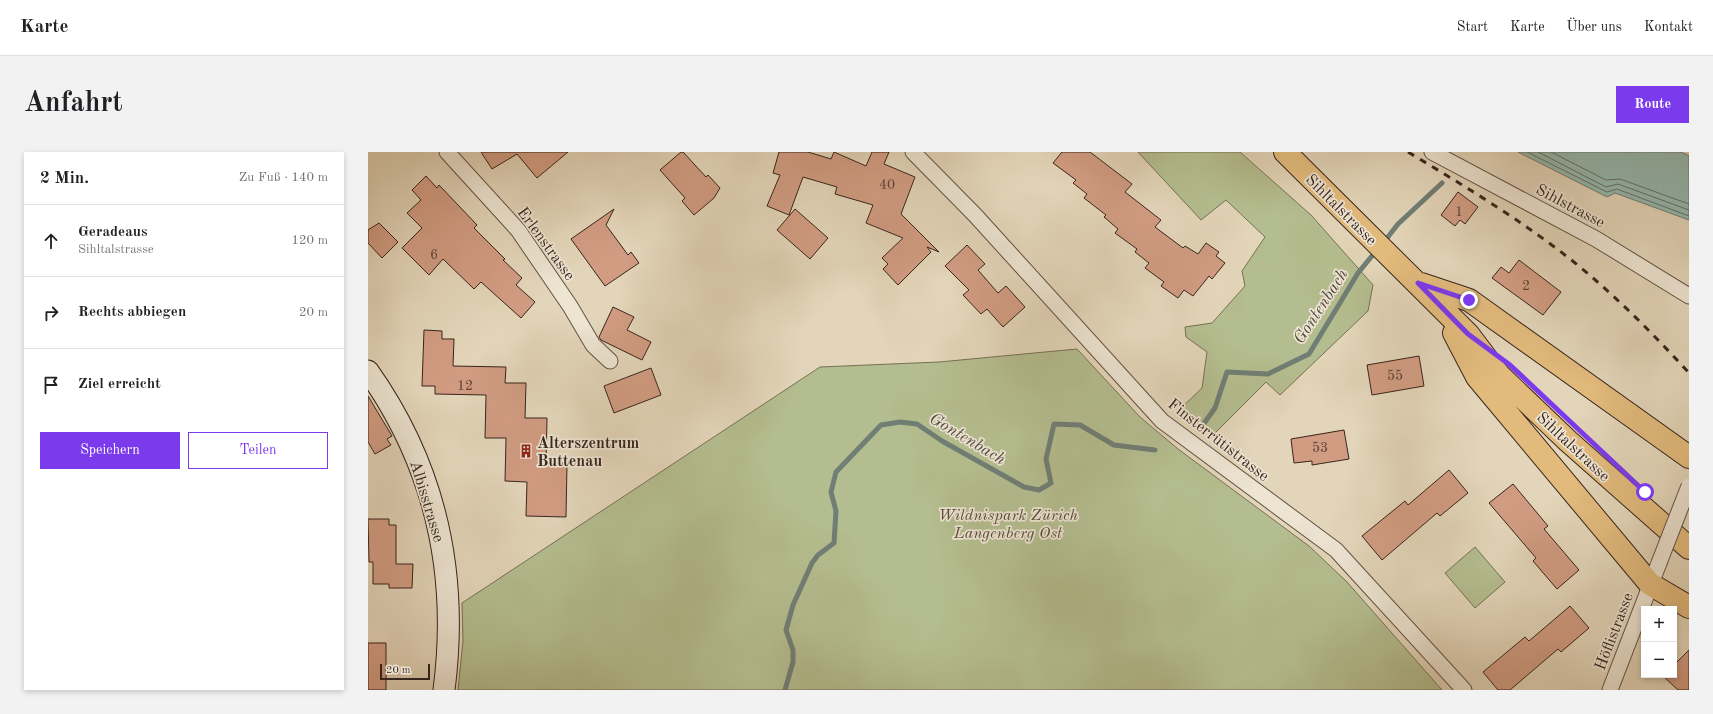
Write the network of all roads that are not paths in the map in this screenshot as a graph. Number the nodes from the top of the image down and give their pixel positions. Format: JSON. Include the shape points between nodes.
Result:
{"nodes":[{"id":1,"x":447,"y":152,"type":"edge"},
{"id":2,"x":913,"y":152,"type":"edge"},
{"id":3,"x":1285,"y":152,"type":"edge"},
{"id":4,"x":1432,"y":152,"type":"edge"},
{"id":5,"x":1418,"y":283,"type":"junction"},
{"id":6,"x":1689,"y":296,"type":"edge"},
{"id":7,"x":1441,"y":307,"type":"junction"},
{"id":8,"x":1468,"y":334,"type":"junction"},
{"id":9,"x":610,"y":361,"type":"dead end"},
{"id":10,"x":368,"y":371,"type":"edge"},
{"id":11,"x":1689,"y":457,"type":"edge"},
{"id":12,"x":1689,"y":486,"type":"edge"},
{"id":13,"x":1689,"y":529,"type":"edge"},
{"id":14,"x":1689,"y":548,"type":"edge"},
{"id":15,"x":1650,"y":584,"type":"junction"},
{"id":16,"x":1689,"y":607,"type":"edge"},
{"id":17,"x":444,"y":690,"type":"edge"},
{"id":18,"x":1464,"y":690,"type":"edge"},
{"id":19,"x":1610,"y":690,"type":"edge"}],
"edges":[{"from":1,"to":9,"type":"street","name":"Erlenstrasse","via":[[518,230],[570,306],[593,345]]},
{"from":2,"to":18,"type":"street","name":"Finsterrütistrasse","via":[[981,221],[1162,421],[1336,550]]},
{"from":3,"to":5,"type":"main road","name":"Sihltalstrasse"},
{"from":4,"to":6,"type":"street","name":"Sihlstrasse","via":[[1596,239]]},
{"from":5,"to":7,"type":"main road","name":"Sihltalstrasse"},
{"from":5,"to":11,"type":"main road","via":[[1469,300]]},
{"from":7,"to":8,"type":"main road","name":"Sihltalstrasse"},
{"from":7,"to":15,"type":"main road","via":[[1477,377]]},
{"from":8,"to":13,"type":"main road","name":"Sihltalstrasse","via":[[1510,365],[1645,492]]},
{"from":8,"to":14,"type":"main road","name":"Sihltalstrasse","via":[[1505,381],[1568,441]]},
{"from":10,"to":17,"type":"main road","name":"Albisstrasse","via":[[410,443],[436,515],[444,549],[449,602]]},
{"from":12,"to":15,"type":"street","bridge":true},
{"from":15,"to":16,"type":"main road"},
{"from":15,"to":19,"type":"street","name":"Höflistrasse"}]}
